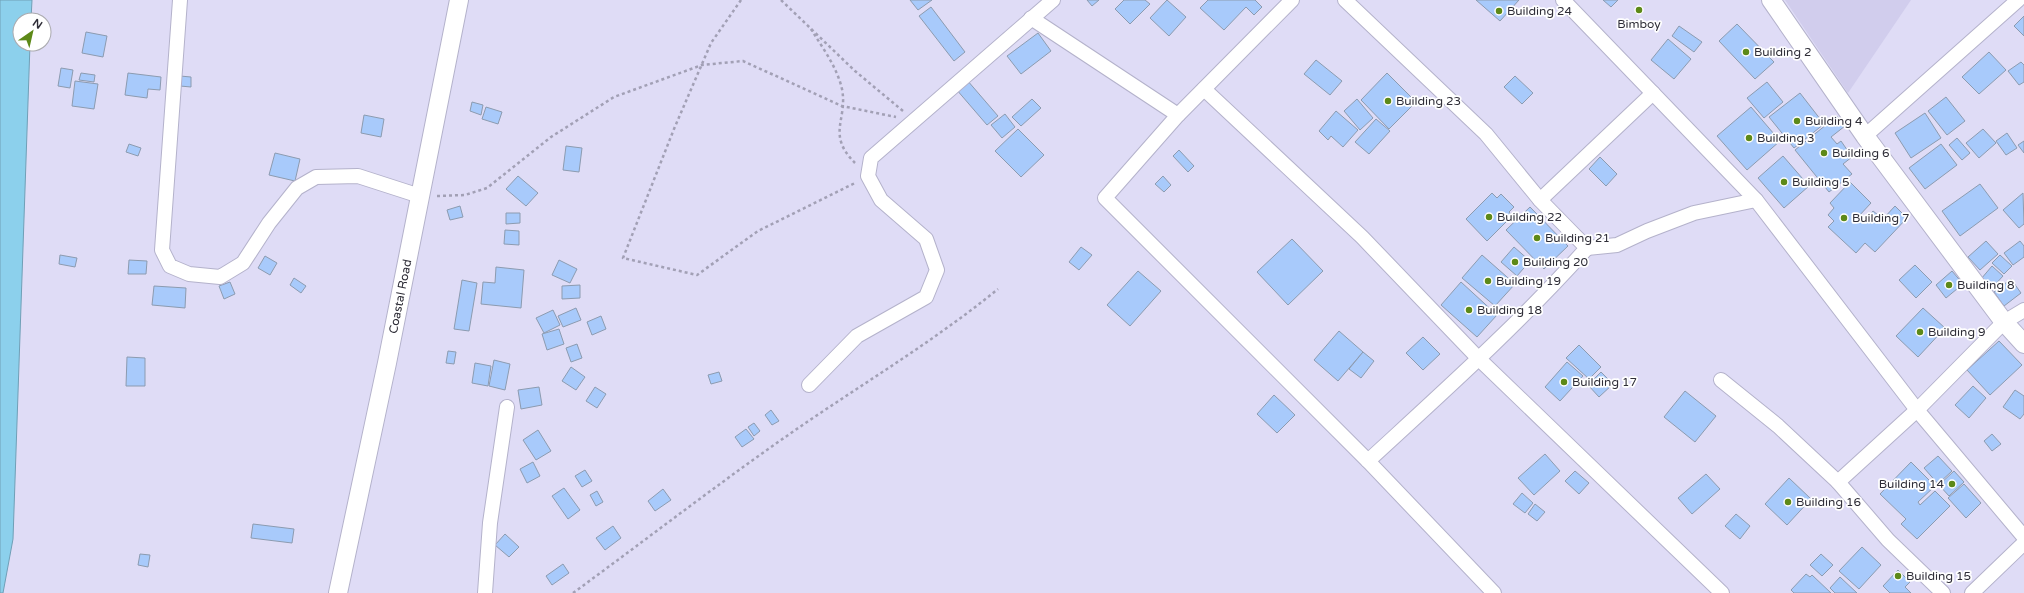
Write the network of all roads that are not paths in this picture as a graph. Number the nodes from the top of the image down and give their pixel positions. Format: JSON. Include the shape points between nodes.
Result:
{"nodes":[{"id":1,"x":180,"y":0,"type":"edge"},
{"id":2,"x":459,"y":0,"type":"edge"},
{"id":3,"x":1053,"y":0,"type":"edge"},
{"id":4,"x":1292,"y":0,"type":"edge"},
{"id":5,"x":1345,"y":0,"type":"edge"},
{"id":6,"x":1563,"y":0,"type":"edge"},
{"id":7,"x":1771,"y":0,"type":"edge"},
{"id":8,"x":2018,"y":0,"type":"edge"},
{"id":9,"x":1031,"y":18,"type":"junction"},
{"id":10,"x":1204,"y":89,"type":"junction"},
{"id":11,"x":1653,"y":93,"type":"junction"},
{"id":12,"x":1178,"y":115,"type":"junction"},
{"id":13,"x":1865,"y":136,"type":"junction"},
{"id":14,"x":420,"y":196,"type":"junction"},
{"id":15,"x":1540,"y":200,"type":"junction"},
{"id":16,"x":1756,"y":200,"type":"junction"},
{"id":17,"x":1587,"y":248,"type":"junction"},
{"id":18,"x":2024,"y":310,"type":"edge"},
{"id":19,"x":2004,"y":322,"type":"junction"},
{"id":20,"x":2024,"y":344,"type":"edge"},
{"id":21,"x":1479,"y":359,"type":"junction"},
{"id":22,"x":1721,"y":380,"type":"dead end"},
{"id":23,"x":809,"y":385,"type":"dead end"},
{"id":24,"x":507,"y":407,"type":"dead end"},
{"id":25,"x":1917,"y":410,"type":"junction"},
{"id":26,"x":1368,"y":461,"type":"junction"},
{"id":27,"x":1838,"y":482,"type":"junction"},
{"id":28,"x":2024,"y":537,"type":"edge"},
{"id":29,"x":2024,"y":543,"type":"edge"},
{"id":30,"x":338,"y":593,"type":"edge"},
{"id":31,"x":485,"y":593,"type":"edge"},
{"id":32,"x":1494,"y":593,"type":"edge"},
{"id":33,"x":1722,"y":593,"type":"edge"},
{"id":34,"x":1943,"y":593,"type":"edge"},
{"id":35,"x":1972,"y":593,"type":"edge"}],
"edges":[{"from":1,"to":14,"type":"street","via":[[162,250],[170,266],[189,274],[220,278],[243,263],[269,223],[297,188],[316,177],[358,176]]},
{"from":2,"to":14,"type":"street","name":"Coastal Road"},
{"from":3,"to":9,"type":"street"},
{"from":4,"to":10,"type":"street"},
{"from":5,"to":15,"type":"street","via":[[1486,134]]},
{"from":6,"to":11,"type":"street"},
{"from":7,"to":13,"type":"street"},
{"from":8,"to":13,"type":"street"},
{"from":9,"to":12,"type":"street"},
{"from":9,"to":23,"type":"street","via":[[871,158],[868,176],[881,200],[926,239],[937,270],[926,296],[857,336]]},
{"from":10,"to":12,"type":"street"},
{"from":10,"to":21,"type":"street","via":[[1362,237]]},
{"from":11,"to":15,"type":"street"},
{"from":11,"to":16,"type":"street"},
{"from":12,"to":26,"type":"street","via":[[1105,198]]},
{"from":13,"to":19,"type":"street"},
{"from":14,"to":30,"type":"street","name":"Coastal Road"},
{"from":15,"to":17,"type":"street"},
{"from":16,"to":17,"type":"street","via":[[1694,213],[1647,230],[1618,245]]},
{"from":16,"to":25,"type":"street"},
{"from":17,"to":21,"type":"street","via":[[1550,290]]},
{"from":18,"to":19,"type":"street"},
{"from":19,"to":20,"type":"street"},
{"from":19,"to":25,"type":"street"},
{"from":21,"to":26,"type":"street"},
{"from":21,"to":33,"type":"street"},
{"from":22,"to":27,"type":"street","via":[[1778,426]]},
{"from":24,"to":31,"type":"street","via":[[490,523]]},
{"from":25,"to":27,"type":"street"},
{"from":25,"to":28,"type":"street"},
{"from":26,"to":32,"type":"street"},
{"from":27,"to":34,"type":"street","via":[[1888,540]]},
{"from":29,"to":35,"type":"street"}]}
